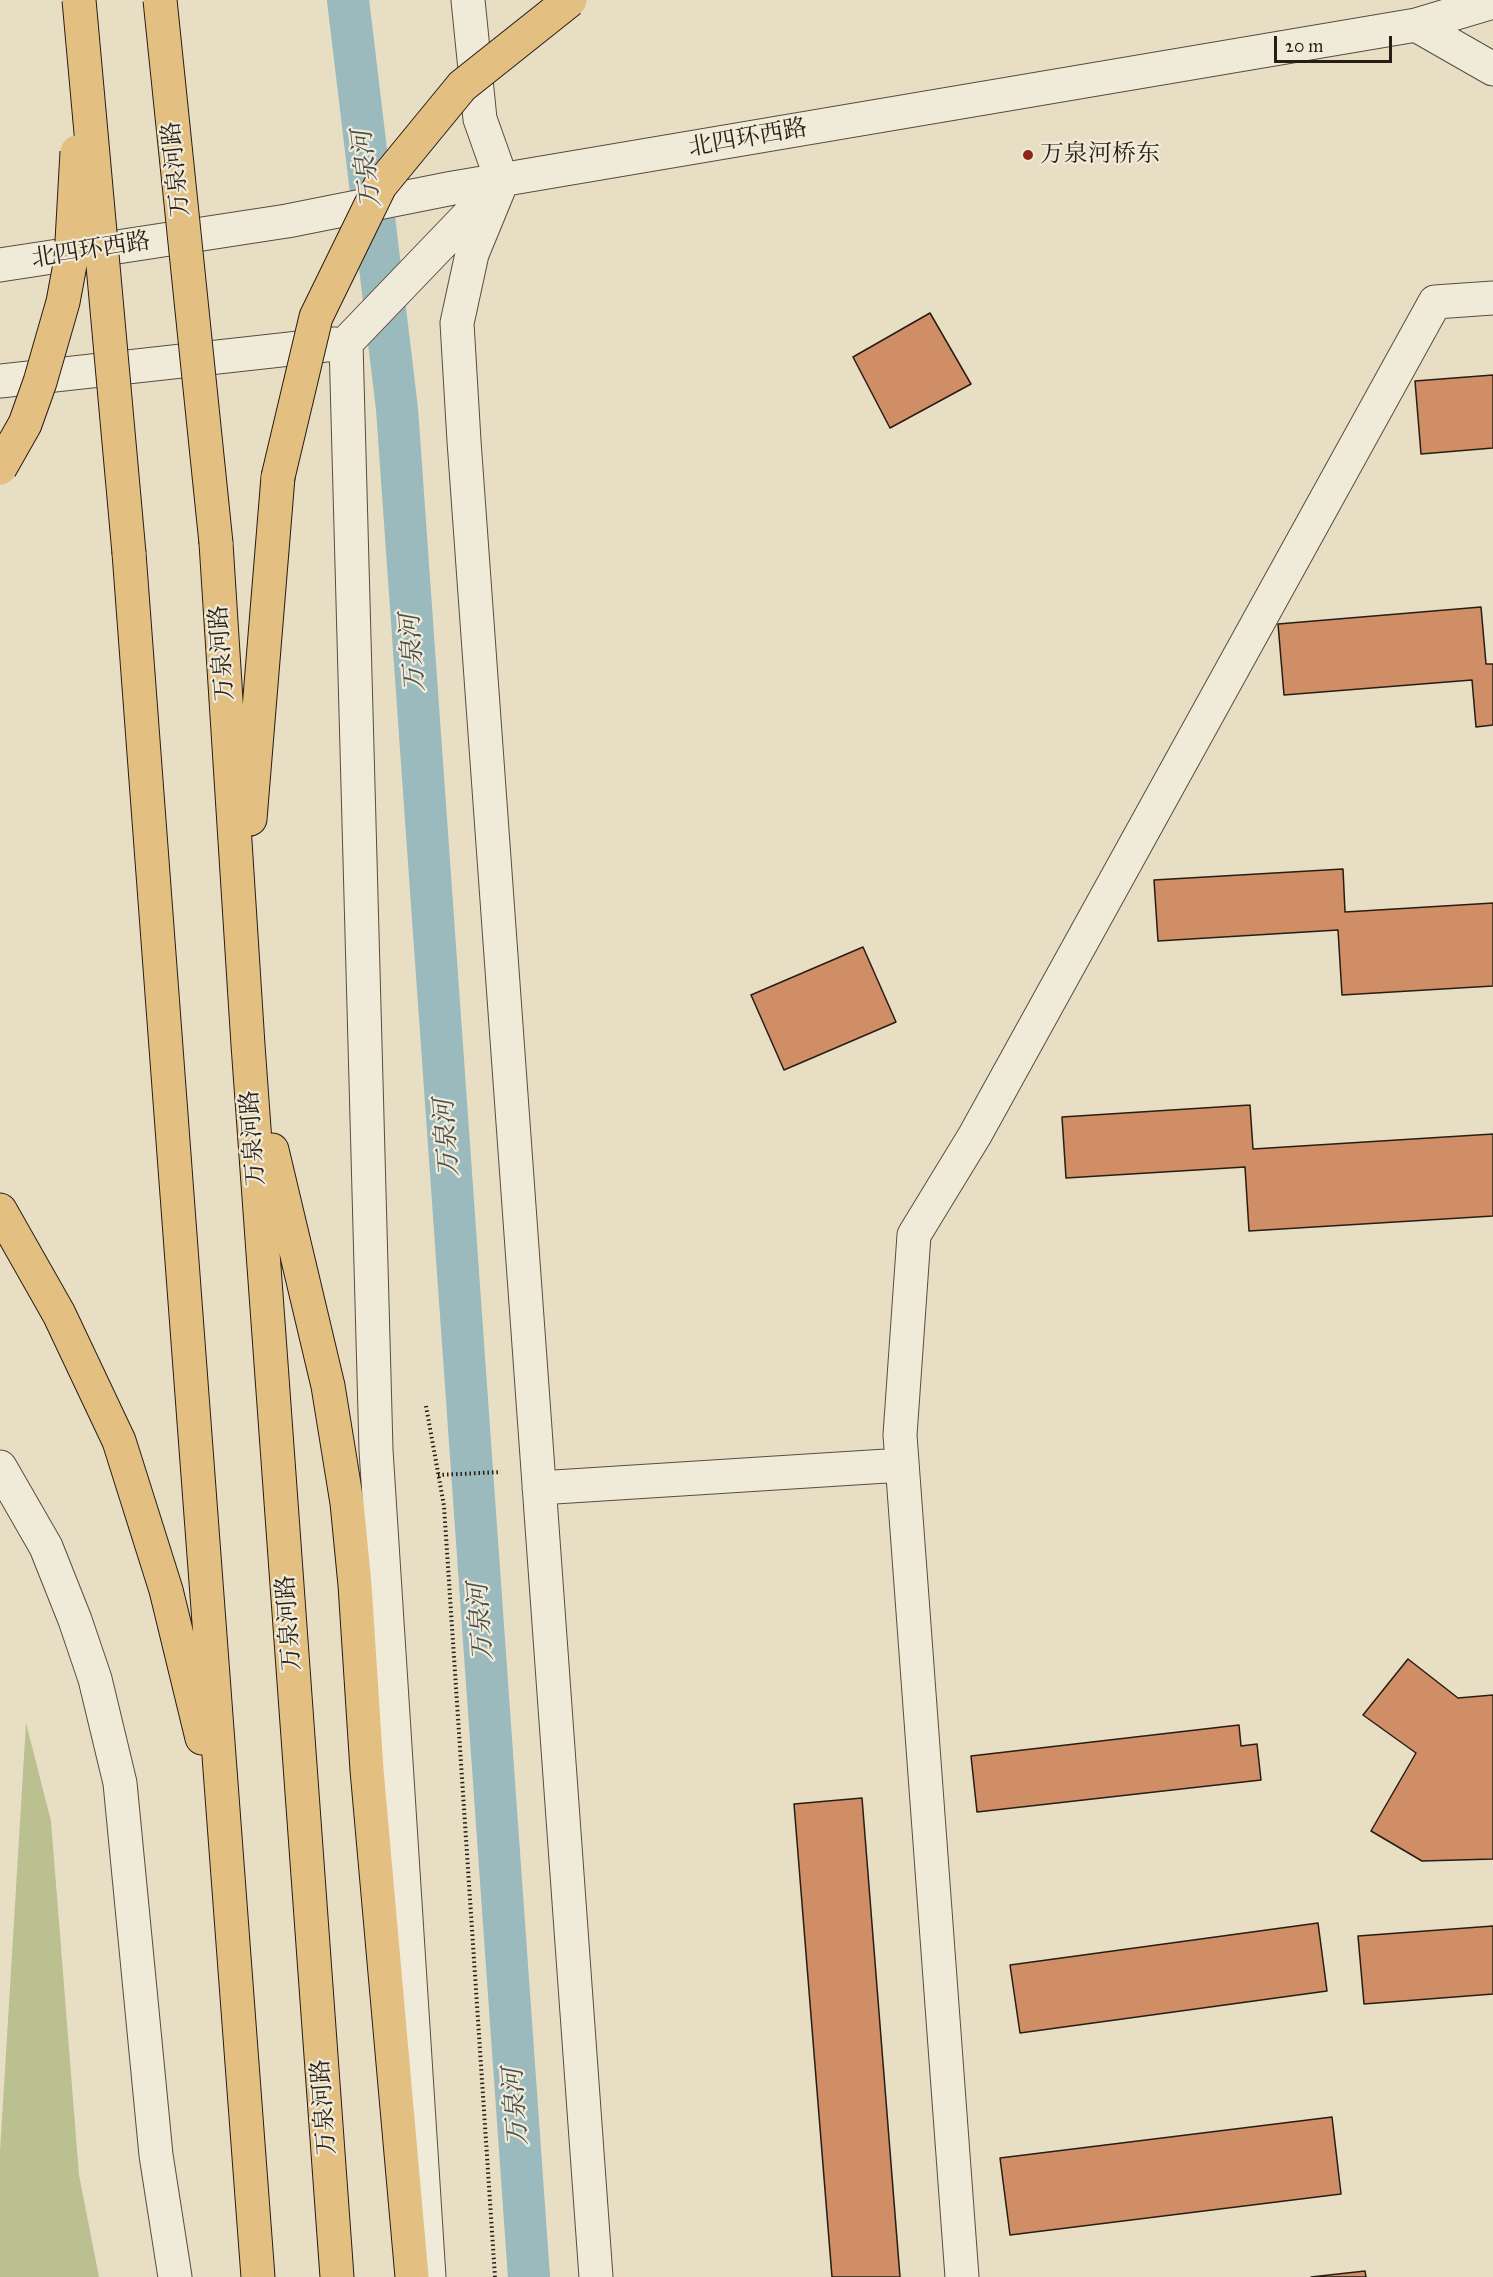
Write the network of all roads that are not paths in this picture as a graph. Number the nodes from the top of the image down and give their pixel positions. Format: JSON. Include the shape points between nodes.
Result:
{"nodes":[{"id":1,"x":79,"y":0,"type":"edge"},
{"id":2,"x":160,"y":0,"type":"edge"},
{"id":3,"x":468,"y":0,"type":"edge"},
{"id":4,"x":570,"y":0,"type":"edge"},
{"id":5,"x":1493,"y":2,"type":"edge"},
{"id":6,"x":1416,"y":24,"type":"junction"},
{"id":7,"x":84,"y":40,"type":"junction"},
{"id":8,"x":1493,"y":69,"type":"edge"},
{"id":9,"x":501,"y":181,"type":"junction"},
{"id":10,"x":0,"y":265,"type":"edge"},
{"id":11,"x":1493,"y":298,"type":"edge"},
{"id":12,"x":346,"y":343,"type":"junction"},
{"id":13,"x":0,"y":381,"type":"edge"},
{"id":14,"x":0,"y":468,"type":"edge"},
{"id":15,"x":240,"y":935,"type":"junction"},
{"id":16,"x":248,"y":1045,"type":"junction"},
{"id":17,"x":0,"y":1210,"type":"edge"},
{"id":18,"x":902,"y":1465,"type":"junction"},
{"id":19,"x":0,"y":1467,"type":"edge"},
{"id":20,"x":539,"y":1479,"type":"junction"},
{"id":21,"x":225,"y":1832,"type":"junction"},
{"id":22,"x":175,"y":2277,"type":"edge"},
{"id":23,"x":258,"y":2277,"type":"edge"},
{"id":24,"x":337,"y":2277,"type":"edge"},
{"id":25,"x":411,"y":2277,"type":"edge"},
{"id":26,"x":429,"y":2277,"type":"edge"},
{"id":27,"x":596,"y":2277,"type":"edge"},
{"id":28,"x":962,"y":2277,"type":"edge"}],
"edges":[{"from":1,"to":7,"type":"highway","bridge":true},
{"from":2,"to":15,"type":"highway","name":"万泉河路","bridge":true,"via":[[216,543]]},
{"from":3,"to":9,"type":"street","via":[[480,119]]},
{"from":4,"to":15,"type":"highway","bridge":true,"via":[[462,86],[380,186],[316,316],[278,477]]},
{"from":5,"to":6,"type":"street","name":"北四环西路"},
{"from":6,"to":8,"type":"street"},
{"from":6,"to":9,"type":"street","name":"北四环西路"},
{"from":7,"to":14,"type":"highway","bridge":true,"via":[[71,259],[63,302],[25,424]]},
{"from":7,"to":21,"type":"highway","bridge":true,"via":[[129,553]]},
{"from":9,"to":10,"type":"street","name":"北四环西路","via":[[288,220]]},
{"from":9,"to":12,"type":"street"},
{"from":9,"to":20,"type":"street","via":[[472,254],[457,323]]},
{"from":11,"to":18,"type":"street","via":[[1436,302],[981,1125],[914,1235],[900,1435]]},
{"from":12,"to":13,"type":"street"},
{"from":12,"to":26,"type":"street","via":[[375,1450]]},
{"from":15,"to":16,"type":"highway","name":"万泉河路"},
{"from":16,"to":24,"type":"highway","name":"万泉河路"},
{"from":16,"to":25,"type":"highway","via":[[328,1386],[347,1503]]},
{"from":17,"to":21,"type":"highway","via":[[59,1314],[119,1440],[166,1590]]},
{"from":18,"to":20,"type":"street"},
{"from":18,"to":28,"type":"street"},
{"from":19,"to":22,"type":"street","via":[[46,1547],[75,1620],[95,1679],[120,1783],[156,2156]]},
{"from":20,"to":27,"type":"street"},
{"from":21,"to":23,"type":"highway"}]}
